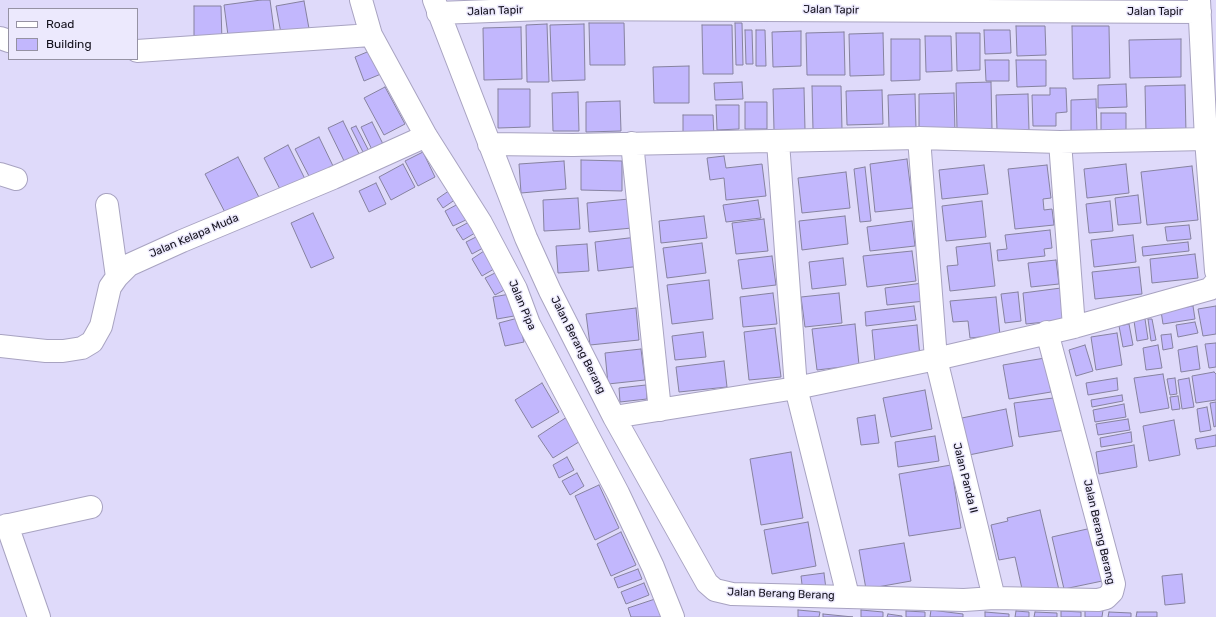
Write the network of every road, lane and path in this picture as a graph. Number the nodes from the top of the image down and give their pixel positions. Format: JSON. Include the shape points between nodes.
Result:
{"nodes":[{"id":1,"x":361,"y":0,"type":"edge"},
{"id":2,"x":544,"y":5,"type":"edge"},
{"id":3,"x":436,"y":7,"type":"edge"},
{"id":4,"x":1204,"y":18,"type":"edge"},
{"id":5,"x":371,"y":35,"type":"junction"},
{"id":6,"x":138,"y":52,"type":"edge"},
{"id":7,"x":426,"y":136,"type":"junction"},
{"id":8,"x":919,"y":138,"type":"junction"},
{"id":9,"x":1206,"y":139,"type":"junction"},
{"id":10,"x":778,"y":142,"type":"junction"},
{"id":11,"x":1060,"y":142,"type":"junction"},
{"id":12,"x":632,"y":143,"type":"junction"},
{"id":13,"x":489,"y":144,"type":"junction"},
{"id":14,"x":107,"y":205,"type":"dead end"},
{"id":15,"x":1216,"y":271,"type":"edge"},
{"id":16,"x":117,"y":277,"type":"junction"},
{"id":17,"x":1216,"y":282,"type":"edge"},
{"id":18,"x":1074,"y":326,"type":"junction"},
{"id":19,"x":1047,"y":332,"type":"junction"},
{"id":20,"x":0,"y":346,"type":"edge"},
{"id":21,"x":936,"y":359,"type":"junction"},
{"id":22,"x":796,"y":388,"type":"junction"},
{"id":23,"x":660,"y":410,"type":"junction"},
{"id":24,"x":614,"y":417,"type":"junction"},
{"id":25,"x":91,"y":507,"type":"dead end"},
{"id":26,"x":3,"y":526,"type":"edge"},
{"id":27,"x":848,"y":596,"type":"junction"},
{"id":28,"x":994,"y":598,"type":"junction"},
{"id":29,"x":39,"y":617,"type":"edge"},
{"id":30,"x":673,"y":617,"type":"edge"}],
"edges":[{"from":1,"to":5,"type":"street","name":"Jalan Pipa"},
{"from":2,"to":3,"type":"street","name":"Jalan Tapir"},
{"from":2,"to":4,"type":"street","name":"Jalan Tapir"},
{"from":3,"to":13,"type":"street","name":"Jalan Berang Berang"},
{"from":4,"to":9,"type":"street"},
{"from":5,"to":6,"type":"street"},
{"from":5,"to":7,"type":"street","name":"Jalan Pipa"},
{"from":7,"to":16,"type":"street","name":"Jalan Kelapa Muda","via":[[182,240],[128,265]]},
{"from":7,"to":30,"type":"street","name":"Jalan Pipa","via":[[481,222],[513,282],[529,324],[644,546]]},
{"from":8,"to":10,"type":"street"},
{"from":8,"to":11,"type":"street"},
{"from":8,"to":21,"type":"street","name":"Jalan Panda II"},
{"from":9,"to":11,"type":"street"},
{"from":9,"to":15,"type":"street"},
{"from":10,"to":12,"type":"street"},
{"from":10,"to":22,"type":"street"},
{"from":11,"to":18,"type":"street"},
{"from":12,"to":13,"type":"street"},
{"from":12,"to":23,"type":"street"},
{"from":13,"to":24,"type":"street","name":"Jalan Berang Berang","via":[[529,245]]},
{"from":14,"to":16,"type":"street"},
{"from":16,"to":20,"type":"street","name":"Jalan Kelapa Muda","via":[[110,287],[101,326],[92,342],[82,348],[46,351]]},
{"from":17,"to":18,"type":"street","via":[[1210,289]]},
{"from":18,"to":19,"type":"street"},
{"from":19,"to":21,"type":"street"},
{"from":19,"to":28,"type":"street","name":"Jalan Berang Berang","via":[[1114,584],[1112,592],[1106,598],[1098,600]]},
{"from":21,"to":22,"type":"street"},
{"from":21,"to":28,"type":"street","name":"Jalan Panda II"},
{"from":22,"to":23,"type":"street"},
{"from":22,"to":27,"type":"street"},
{"from":23,"to":24,"type":"street"},
{"from":24,"to":27,"type":"street","name":"Jalan Berang Berang","via":[[707,583],[715,590],[732,594]]},
{"from":25,"to":26,"type":"street"},
{"from":26,"to":29,"type":"street"},
{"from":27,"to":28,"type":"street","name":"Jalan Berang Berang","via":[[964,600]]}]}
